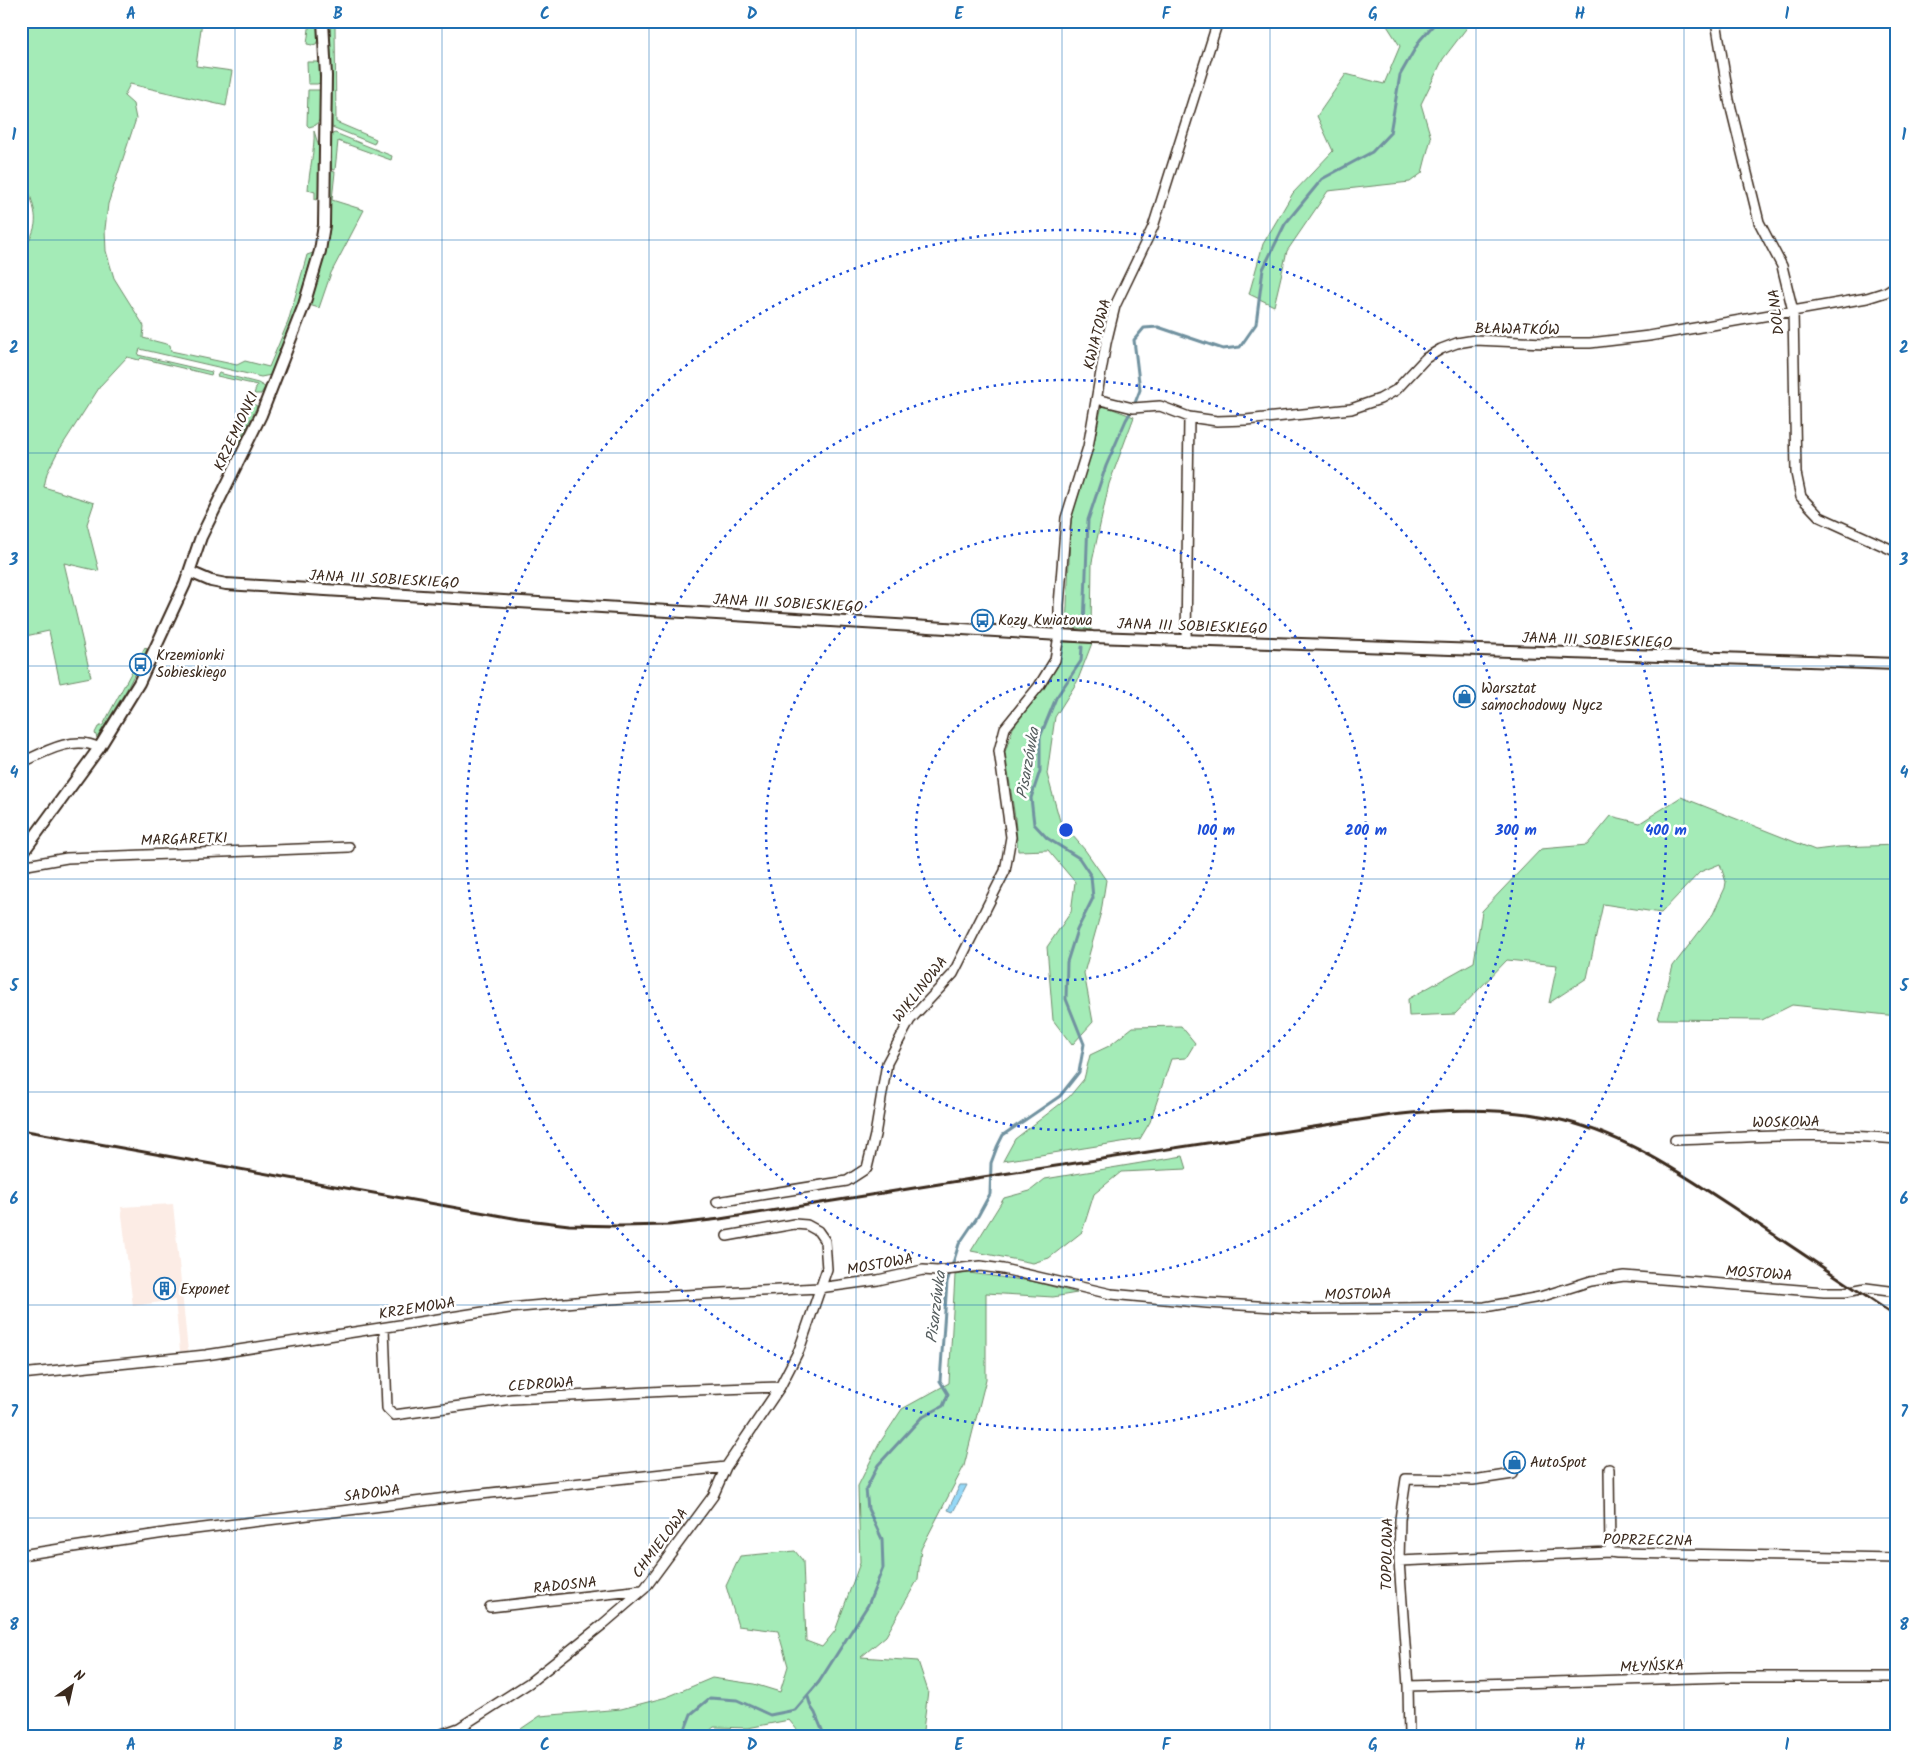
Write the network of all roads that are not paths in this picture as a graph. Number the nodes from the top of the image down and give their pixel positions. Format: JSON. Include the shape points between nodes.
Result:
{"nodes":[{"id":1,"x":323,"y":21,"type":"edge"},
{"id":2,"x":1218,"y":21,"type":"edge"},
{"id":3,"x":1716,"y":21,"type":"edge"},
{"id":4,"x":1897,"y":285,"type":"edge"},
{"id":5,"x":1793,"y":311,"type":"junction"},
{"id":6,"x":1096,"y":399,"type":"junction"},
{"id":7,"x":1190,"y":417,"type":"junction"},
{"id":8,"x":1897,"y":552,"type":"edge"},
{"id":9,"x":190,"y":572,"type":"junction"},
{"id":10,"x":1059,"y":635,"type":"junction"},
{"id":11,"x":1186,"y":641,"type":"junction"},
{"id":12,"x":1897,"y":664,"type":"edge"},
{"id":13,"x":99,"y":748,"type":"junction"},
{"id":14,"x":21,"y":763,"type":"edge"},
{"id":15,"x":349,"y":847,"type":"dead end"},
{"id":16,"x":21,"y":855,"type":"edge"},
{"id":17,"x":21,"y":863,"type":"edge"},
{"id":18,"x":1897,"y":1139,"type":"edge"},
{"id":19,"x":1675,"y":1140,"type":"dead end"},
{"id":20,"x":717,"y":1202,"type":"dead end"},
{"id":21,"x":727,"y":1236,"type":"dead end"},
{"id":22,"x":819,"y":1288,"type":"junction"},
{"id":23,"x":1897,"y":1292,"type":"edge"},
{"id":24,"x":384,"y":1328,"type":"junction"},
{"id":25,"x":21,"y":1374,"type":"edge"},
{"id":26,"x":780,"y":1387,"type":"junction"},
{"id":27,"x":726,"y":1466,"type":"junction"},
{"id":28,"x":1609,"y":1469,"type":"dead end"},
{"id":29,"x":1513,"y":1474,"type":"dead end"},
{"id":30,"x":1610,"y":1552,"type":"junction"},
{"id":31,"x":21,"y":1555,"type":"edge"},
{"id":32,"x":1897,"y":1558,"type":"edge"},
{"id":33,"x":1399,"y":1561,"type":"junction"},
{"id":34,"x":642,"y":1590,"type":"junction"},
{"id":35,"x":490,"y":1607,"type":"dead end"},
{"id":36,"x":1897,"y":1677,"type":"edge"},
{"id":37,"x":1408,"y":1686,"type":"junction"},
{"id":38,"x":434,"y":1737,"type":"edge"},
{"id":39,"x":1409,"y":1737,"type":"edge"}],
"edges":[{"from":1,"to":9,"type":"street","name":"KRZEMIONKI","via":[[326,53],[325,179],[320,251],[274,384],[201,537]]},
{"from":2,"to":6,"type":"street","name":"KWIATOWA","via":[[1154,227],[1115,306]]},
{"from":3,"to":5,"type":"street","name":"DOLNA","via":[[1729,100],[1759,222],[1782,266]]},
{"from":4,"to":5,"type":"street","name":"BŁAWATKÓW","via":[[1867,298]]},
{"from":5,"to":7,"type":"street","name":"BŁAWATKÓW","via":[[1590,343],[1475,340],[1457,343],[1426,358],[1396,390],[1351,409],[1246,420],[1217,421]]},
{"from":5,"to":8,"type":"street","name":"DOLNA","via":[[1796,473],[1801,497],[1820,517]]},
{"from":6,"to":7,"type":"street","name":"BŁAWATKÓW","via":[[1133,408],[1160,406]]},
{"from":6,"to":10,"type":"street","name":"KWIATOWA","via":[[1088,447],[1066,518]]},
{"from":7,"to":11,"type":"street"},
{"from":9,"to":10,"type":"street","name":"JANA III SOBIESKIEGO","via":[[226,584]]},
{"from":9,"to":13,"type":"street","name":"KRZEMIONKI","via":[[138,683]]},
{"from":10,"to":11,"type":"street","name":"JANA III SOBIESKIEGO"},
{"from":10,"to":20,"type":"street","name":"WIKLINOWA","via":[[1055,660],[1039,686],[1005,728],[999,751],[1011,837],[1005,871],[953,974],[910,1020],[887,1063],[867,1168],[847,1181]]},
{"from":11,"to":12,"type":"street","name":"JANA III SOBIESKIEGO"},
{"from":13,"to":14,"type":"street","via":[[86,742],[69,744]]},
{"from":13,"to":16,"type":"street","name":"KRZEMIONKI"},
{"from":15,"to":17,"type":"street","name":"MARGARETKI","via":[[67,858],[27,865]]},
{"from":18,"to":19,"type":"street","name":"WOSKOWA","via":[[1800,1135]]},
{"from":21,"to":22,"type":"street","via":[[794,1224],[807,1225],[818,1231],[825,1241],[827,1269]]},
{"from":22,"to":23,"type":"street","name":"MOSTOWA","via":[[923,1270],[980,1266],[1111,1294],[1309,1309],[1485,1307],[1624,1276],[1824,1292],[1866,1288]]},
{"from":22,"to":24,"type":"street","name":"KRZEMOWA","via":[[610,1298],[508,1308]]},
{"from":22,"to":26,"type":"street","name":"CHMIELOWA","via":[[799,1350]]},
{"from":24,"to":25,"type":"street","name":"KRZEMOWA","via":[[206,1355]]},
{"from":24,"to":26,"type":"street","name":"CEDROWA","via":[[387,1408],[394,1414],[512,1399]]},
{"from":26,"to":27,"type":"street","name":"CHMIELOWA"},
{"from":27,"to":31,"type":"street","name":"SADOWA","via":[[171,1532]]},
{"from":27,"to":34,"type":"street","name":"CHMIELOWA","via":[[713,1496]]},
{"from":28,"to":30,"type":"street"},
{"from":29,"to":33,"type":"street","name":"TOPOLOWA","via":[[1473,1480],[1406,1480],[1400,1519]]},
{"from":30,"to":32,"type":"street","name":"POPRZECZNA"},
{"from":30,"to":33,"type":"street","name":"POPRZECZNA"},
{"from":33,"to":37,"type":"street","name":"TOPOLOWA"},
{"from":34,"to":35,"type":"street","name":"RADOSNA"},
{"from":34,"to":38,"type":"street","name":"CHMIELOWA","via":[[528,1683],[460,1728]]},
{"from":36,"to":37,"type":"street","name":"MŁYŃSKA","via":[[1729,1677]]},
{"from":37,"to":39,"type":"street","name":"TOPOLOWA"}]}
